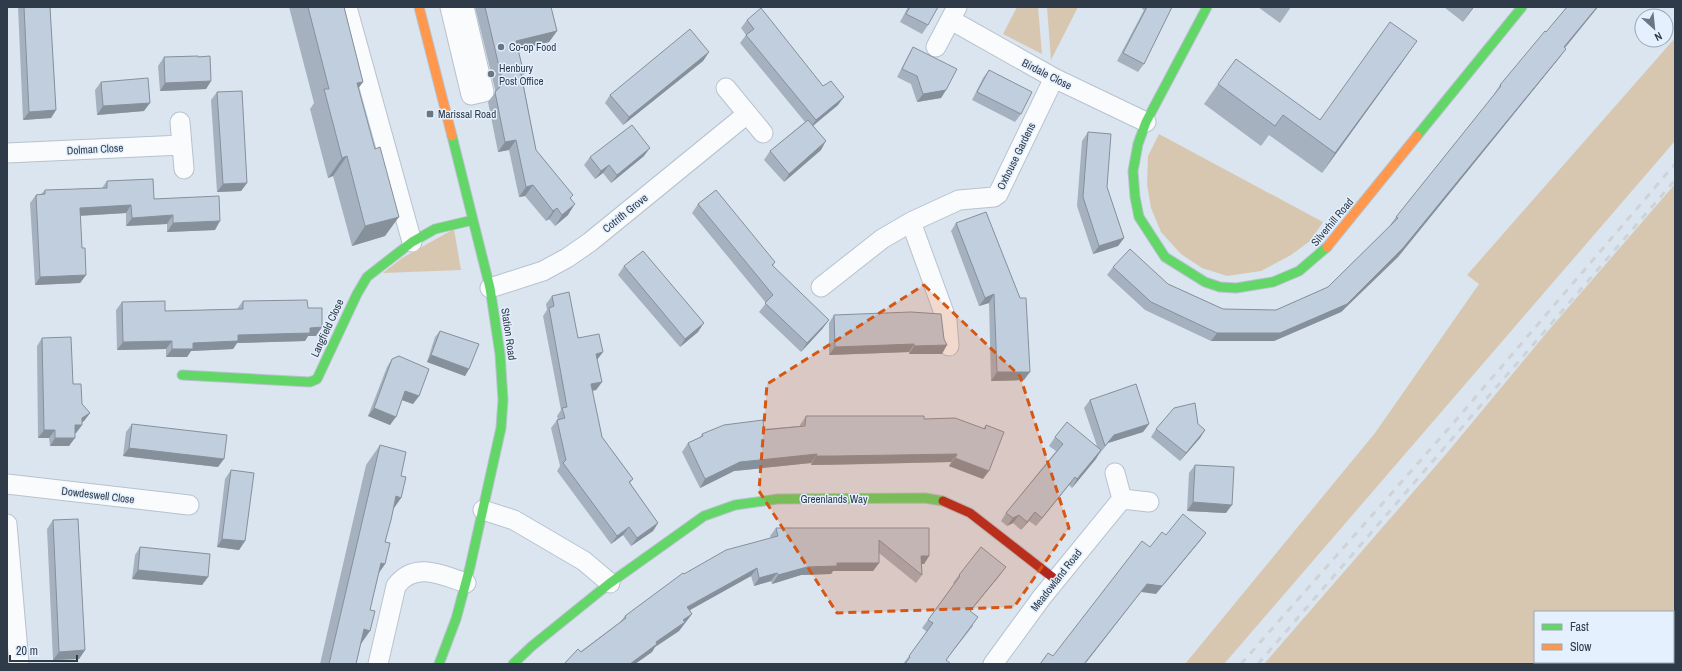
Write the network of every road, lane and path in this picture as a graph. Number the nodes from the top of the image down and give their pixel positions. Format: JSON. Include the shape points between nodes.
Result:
{"nodes":[{"id":1,"x":347,"y":7,"type":"edge"},
{"id":2,"x":419,"y":7,"type":"edge"},
{"id":3,"x":450,"y":7,"type":"edge"},
{"id":4,"x":464,"y":7,"type":"edge"},
{"id":5,"x":1207,"y":7,"type":"edge"},
{"id":6,"x":1522,"y":7,"type":"edge"},
{"id":7,"x":954,"y":14,"type":"edge"},
{"id":8,"x":936,"y":46,"type":"dead end"},
{"id":9,"x":1054,"y":78,"type":"junction"},
{"id":10,"x":726,"y":88,"type":"dead end"},
{"id":11,"x":747,"y":114,"type":"junction"},
{"id":12,"x":180,"y":122,"type":"dead end"},
{"id":13,"x":1146,"y":122,"type":"junction"},
{"id":14,"x":763,"y":133,"type":"dead end"},
{"id":15,"x":182,"y":145,"type":"junction"},
{"id":16,"x":7,"y":153,"type":"edge"},
{"id":17,"x":184,"y":169,"type":"dead end"},
{"id":18,"x":473,"y":220,"type":"junction"},
{"id":19,"x":911,"y":222,"type":"junction"},
{"id":20,"x":412,"y":242,"type":"junction"},
{"id":21,"x":821,"y":287,"type":"dead end"},
{"id":22,"x":490,"y":288,"type":"junction"},
{"id":23,"x":949,"y":346,"type":"dead end"},
{"id":24,"x":182,"y":375,"type":"dead end"},
{"id":25,"x":1115,"y":472,"type":"dead end"},
{"id":26,"x":7,"y":484,"type":"edge"},
{"id":27,"x":1122,"y":499,"type":"junction"},
{"id":28,"x":1149,"y":502,"type":"dead end"},
{"id":29,"x":189,"y":505,"type":"dead end"},
{"id":30,"x":483,"y":510,"type":"junction"},
{"id":31,"x":7,"y":524,"type":"edge"},
{"id":32,"x":1056,"y":580,"type":"junction"},
{"id":33,"x":466,"y":583,"type":"junction"},
{"id":34,"x":610,"y":584,"type":"junction"},
{"id":35,"x":19,"y":664,"type":"edge"},
{"id":36,"x":378,"y":664,"type":"edge"},
{"id":37,"x":439,"y":664,"type":"edge"},
{"id":38,"x":513,"y":664,"type":"edge"},
{"id":39,"x":993,"y":664,"type":"edge"}],
"edges":[{"from":1,"to":20,"type":"street"},
{"from":2,"to":18,"type":"street","name":"Station Road"},
{"from":3,"to":4,"type":"street","via":[[471,95],[484,92]]},
{"from":5,"to":13,"type":"street","name":"Silverhill Road"},
{"from":6,"to":13,"type":"street","name":"Silverhill Road","via":[[1324,252],[1298,271],[1273,282],[1236,288],[1220,287],[1205,282],[1165,257],[1139,217],[1135,197],[1133,172],[1138,144]]},
{"from":7,"to":8,"type":"street","name":"Birdale Close"},
{"from":7,"to":9,"type":"street","name":"Birdale Close"},
{"from":9,"to":13,"type":"street","name":"Birdale Close"},
{"from":9,"to":19,"type":"street","name":"Oxhouse Gardens","via":[[998,194],[994,197],[959,200]]},
{"from":10,"to":11,"type":"street"},
{"from":11,"to":14,"type":"street"},
{"from":11,"to":22,"type":"street","name":"Cotrith Grove","via":[[567,258],[543,271]]},
{"from":12,"to":15,"type":"street"},
{"from":15,"to":16,"type":"street","name":"Dolman Close"},
{"from":15,"to":17,"type":"street"},
{"from":18,"to":20,"type":"street","name":"Langfield Close","via":[[435,229]]},
{"from":18,"to":22,"type":"street","name":"Station Road"},
{"from":19,"to":21,"type":"street","name":"Oxhouse Gardens","via":[[882,239]]},
{"from":19,"to":23,"type":"street","via":[[947,321]]},
{"from":20,"to":24,"type":"street","name":"Langfield Close","via":[[367,277],[317,379],[310,382]]},
{"from":22,"to":30,"type":"street","name":"Station Road","via":[[500,354],[503,400],[501,428]]},
{"from":25,"to":27,"type":"street"},
{"from":26,"to":29,"type":"street","name":"Dowdeswell Close"},
{"from":27,"to":28,"type":"street"},
{"from":27,"to":32,"type":"street","name":"Meadowland Road"},
{"from":30,"to":33,"type":"street","name":"Station Road"},
{"from":30,"to":34,"type":"street","via":[[514,520],[584,561]]},
{"from":31,"to":35,"type":"street"},
{"from":32,"to":34,"type":"street","name":"Greenlands Way","via":[[970,513],[946,502],[925,498],[778,499],[735,505],[704,516]]},
{"from":32,"to":39,"type":"street","name":"Meadowland Road"},
{"from":33,"to":36,"type":"street","via":[[428,572],[402,578],[396,586]]},
{"from":33,"to":37,"type":"street","name":"Station Road"},
{"from":34,"to":38,"type":"street","name":"Greenlands Way"}]}
